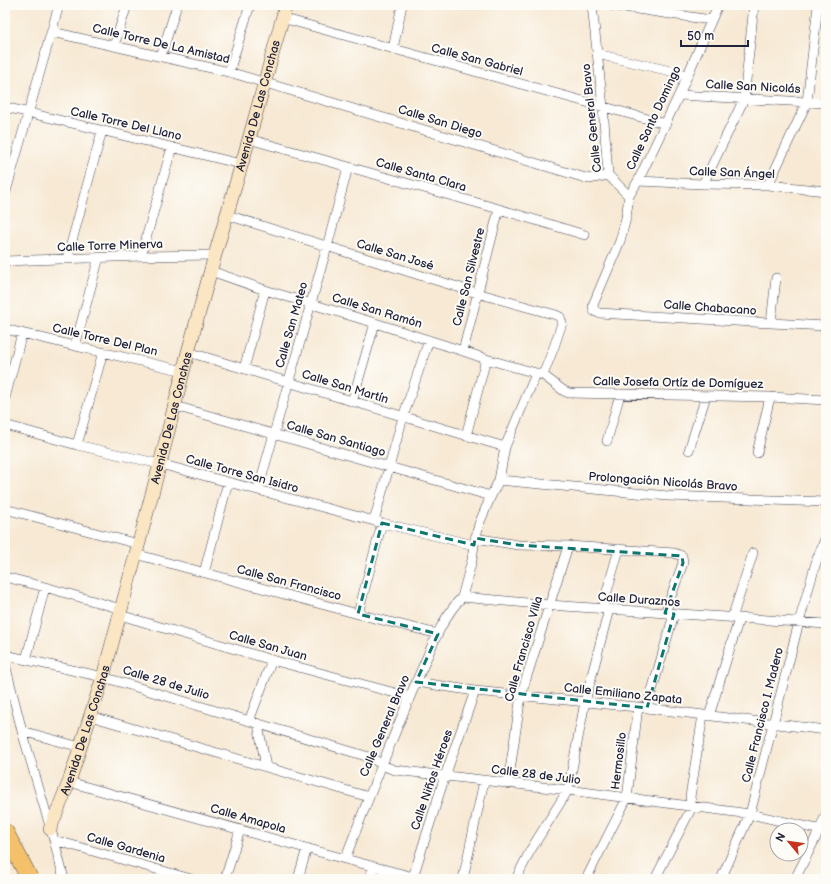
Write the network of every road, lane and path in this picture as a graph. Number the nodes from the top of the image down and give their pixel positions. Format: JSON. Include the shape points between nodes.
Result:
{"nodes":[{"id":1,"x":59,"y":5,"type":"edge"},
{"id":2,"x":127,"y":5,"type":"edge"},
{"id":3,"x":178,"y":5,"type":"edge"},
{"id":4,"x":250,"y":5,"type":"edge"},
{"id":5,"x":286,"y":5,"type":"edge"},
{"id":6,"x":402,"y":5,"type":"edge"},
{"id":7,"x":592,"y":5,"type":"edge"},
{"id":8,"x":610,"y":5,"type":"edge"},
{"id":9,"x":718,"y":5,"type":"edge"},
{"id":10,"x":754,"y":5,"type":"edge"},
{"id":11,"x":818,"y":5,"type":"edge"},
{"id":12,"x":282,"y":18,"type":"junction"},
{"id":13,"x":711,"y":20,"type":"junction"},
{"id":14,"x":52,"y":32,"type":"junction"},
{"id":15,"x":114,"y":46,"type":"junction"},
{"id":16,"x":393,"y":49,"type":"junction"},
{"id":17,"x":597,"y":54,"type":"junction"},
{"id":18,"x":161,"y":56,"type":"junction"},
{"id":19,"x":229,"y":72,"type":"junction"},
{"id":20,"x":688,"y":75,"type":"junction"},
{"id":21,"x":265,"y":82,"type":"junction"},
{"id":22,"x":679,"y":95,"type":"junction"},
{"id":23,"x":744,"y":99,"type":"junction"},
{"id":24,"x":806,"y":102,"type":"junction"},
{"id":25,"x":826,"y":103,"type":"edge"},
{"id":26,"x":5,"y":107,"type":"edge"},
{"id":27,"x":603,"y":107,"type":"junction"},
{"id":28,"x":28,"y":113,"type":"junction"},
{"id":29,"x":666,"y":124,"type":"junction"},
{"id":30,"x":102,"y":131,"type":"junction"},
{"id":31,"x":249,"y":139,"type":"junction"},
{"id":32,"x":172,"y":147,"type":"junction"},
{"id":33,"x":241,"y":164,"type":"junction"},
{"id":34,"x":348,"y":167,"type":"junction"},
{"id":35,"x":608,"y":175,"type":"junction"},
{"id":36,"x":638,"y":181,"type":"junction"},
{"id":37,"x":703,"y":184,"type":"junction"},
{"id":38,"x":768,"y":185,"type":"junction"},
{"id":39,"x":826,"y":190,"type":"edge"},
{"id":40,"x":5,"y":195,"type":"edge"},
{"id":41,"x":628,"y":196,"type":"junction"},
{"id":42,"x":499,"y":209,"type":"junction"},
{"id":43,"x":227,"y":215,"type":"junction"},
{"id":44,"x":586,"y":235,"type":"dead end"},
{"id":45,"x":327,"y":247,"type":"junction"},
{"id":46,"x":215,"y":255,"type":"junction"},
{"id":47,"x":142,"y":256,"type":"junction"},
{"id":48,"x":99,"y":257,"type":"junction"},
{"id":49,"x":67,"y":259,"type":"junction"},
{"id":50,"x":5,"y":261,"type":"edge"},
{"id":51,"x":211,"y":271,"type":"junction"},
{"id":52,"x":776,"y":278,"type":"dead end"},
{"id":53,"x":265,"y":290,"type":"junction"},
{"id":54,"x":477,"y":292,"type":"junction"},
{"id":55,"x":311,"y":304,"type":"junction"},
{"id":56,"x":374,"y":323,"type":"junction"},
{"id":57,"x":771,"y":323,"type":"junction"},
{"id":58,"x":826,"y":326,"type":"edge"},
{"id":59,"x":5,"y":329,"type":"edge"},
{"id":60,"x":22,"y":333,"type":"junction"},
{"id":61,"x":429,"y":340,"type":"junction"},
{"id":62,"x":75,"y":346,"type":"junction"},
{"id":63,"x":463,"y":350,"type":"junction"},
{"id":64,"x":103,"y":352,"type":"junction"},
{"id":65,"x":188,"y":352,"type":"junction"},
{"id":66,"x":486,"y":359,"type":"junction"},
{"id":67,"x":244,"y":369,"type":"junction"},
{"id":68,"x":184,"y":371,"type":"junction"},
{"id":69,"x":539,"y":374,"type":"junction"},
{"id":70,"x":288,"y":382,"type":"junction"},
{"id":71,"x":620,"y":394,"type":"junction"},
{"id":72,"x":706,"y":396,"type":"junction"},
{"id":73,"x":770,"y":397,"type":"junction"},
{"id":74,"x":5,"y":398,"type":"edge"},
{"id":75,"x":826,"y":400,"type":"edge"},
{"id":76,"x":352,"y":402,"type":"junction"},
{"id":77,"x":175,"y":406,"type":"junction"},
{"id":78,"x":403,"y":417,"type":"junction"},
{"id":79,"x":5,"y":425,"type":"edge"},
{"id":80,"x":274,"y":433,"type":"junction"},
{"id":81,"x":466,"y":436,"type":"junction"},
{"id":82,"x":607,"y":441,"type":"dead end"},
{"id":83,"x":77,"y":445,"type":"junction"},
{"id":84,"x":505,"y":447,"type":"junction"},
{"id":85,"x":689,"y":450,"type":"dead end"},
{"id":86,"x":757,"y":453,"type":"dead end"},
{"id":87,"x":160,"y":464,"type":"junction"},
{"id":88,"x":388,"y":467,"type":"junction"},
{"id":89,"x":499,"y":480,"type":"junction"},
{"id":90,"x":228,"y":482,"type":"junction"},
{"id":91,"x":258,"y":490,"type":"junction"},
{"id":92,"x":491,"y":496,"type":"junction"},
{"id":93,"x":826,"y":502,"type":"edge"},
{"id":94,"x":5,"y":509,"type":"edge"},
{"id":95,"x":378,"y":522,"type":"junction"},
{"id":96,"x":826,"y":537,"type":"edge"},
{"id":97,"x":475,"y":541,"type":"junction"},
{"id":98,"x":568,"y":546,"type":"junction"},
{"id":99,"x":136,"y":549,"type":"junction"},
{"id":100,"x":619,"y":549,"type":"junction"},
{"id":101,"x":753,"y":553,"type":"dead end"},
{"id":102,"x":682,"y":556,"type":"joint"},
{"id":103,"x":822,"y":560,"type":"edge"},
{"id":104,"x":204,"y":573,"type":"junction"},
{"id":105,"x":5,"y":578,"type":"edge"},
{"id":106,"x":45,"y":587,"type":"junction"},
{"id":107,"x":462,"y":597,"type":"junction"},
{"id":108,"x":549,"y":605,"type":"junction"},
{"id":109,"x":606,"y":609,"type":"junction"},
{"id":110,"x":120,"y":612,"type":"junction"},
{"id":111,"x":358,"y":614,"type":"junction"},
{"id":112,"x":670,"y":614,"type":"junction"},
{"id":113,"x":735,"y":618,"type":"junction"},
{"id":114,"x":799,"y":622,"type":"junction"},
{"id":115,"x":826,"y":624,"type":"edge"},
{"id":116,"x":438,"y":634,"type":"junction"},
{"id":117,"x":5,"y":655,"type":"edge"},
{"id":118,"x":26,"y":660,"type":"junction"},
{"id":119,"x":272,"y":660,"type":"junction"},
{"id":120,"x":5,"y":664,"type":"edge"},
{"id":121,"x":103,"y":677,"type":"junction"},
{"id":122,"x":416,"y":682,"type":"junction"},
{"id":123,"x":476,"y":691,"type":"junction"},
{"id":124,"x":521,"y":695,"type":"junction"},
{"id":125,"x":410,"y":697,"type":"junction"},
{"id":126,"x":585,"y":702,"type":"junction"},
{"id":127,"x":642,"y":708,"type":"junction"},
{"id":128,"x":90,"y":716,"type":"junction"},
{"id":129,"x":706,"y":716,"type":"junction"},
{"id":130,"x":254,"y":722,"type":"junction"},
{"id":131,"x":774,"y":723,"type":"junction"},
{"id":132,"x":826,"y":730,"type":"edge"},
{"id":133,"x":22,"y":732,"type":"junction"},
{"id":134,"x":80,"y":747,"type":"junction"},
{"id":135,"x":382,"y":764,"type":"junction"},
{"id":136,"x":266,"y":767,"type":"junction"},
{"id":137,"x":444,"y":776,"type":"junction"},
{"id":138,"x":484,"y":781,"type":"junction"},
{"id":139,"x":69,"y":782,"type":"junction"},
{"id":140,"x":508,"y":784,"type":"junction"},
{"id":141,"x":568,"y":790,"type":"junction"},
{"id":142,"x":369,"y":797,"type":"junction"},
{"id":143,"x":627,"y":798,"type":"junction"},
{"id":144,"x":692,"y":807,"type":"junction"},
{"id":145,"x":750,"y":814,"type":"junction"},
{"id":146,"x":826,"y":814,"type":"edge"},
{"id":147,"x":240,"y":830,"type":"junction"},
{"id":148,"x":823,"y":830,"type":"edge"},
{"id":149,"x":5,"y":832,"type":"edge"},
{"id":150,"x":52,"y":835,"type":"junction"},
{"id":151,"x":307,"y":848,"type":"junction"},
{"id":152,"x":345,"y":859,"type":"junction"},
{"id":153,"x":373,"y":866,"type":"junction"},
{"id":154,"x":417,"y":878,"type":"edge"},
{"id":155,"x":30,"y":879,"type":"edge"},
{"id":156,"x":64,"y":879,"type":"edge"},
{"id":157,"x":191,"y":879,"type":"edge"},
{"id":158,"x":225,"y":879,"type":"edge"},
{"id":159,"x":298,"y":879,"type":"edge"},
{"id":160,"x":370,"y":879,"type":"edge"},
{"id":161,"x":463,"y":879,"type":"edge"},
{"id":162,"x":516,"y":879,"type":"edge"},
{"id":163,"x":586,"y":879,"type":"edge"},
{"id":164,"x":655,"y":879,"type":"edge"},
{"id":165,"x":721,"y":879,"type":"edge"},
{"id":166,"x":795,"y":879,"type":"edge"}],
"edges":[{"from":1,"to":14,"type":"street"},
{"from":2,"to":15,"type":"street"},
{"from":3,"to":18,"type":"street"},
{"from":4,"to":19,"type":"street"},
{"from":5,"to":12,"type":"street","name":"Avenida De Las Conchas"},
{"from":6,"to":16,"type":"street"},
{"from":7,"to":17,"type":"street","name":"Calle General Bravo"},
{"from":8,"to":13,"type":"street"},
{"from":9,"to":13,"type":"street","name":"Calle Santo Domingo"},
{"from":10,"to":23,"type":"street"},
{"from":11,"to":24,"type":"street"},
{"from":12,"to":16,"type":"street","name":"Calle San Gabriel"},
{"from":12,"to":21,"type":"street","name":"Avenida De Las Conchas"},
{"from":13,"to":20,"type":"street","name":"Calle Santo Domingo"},
{"from":14,"to":15,"type":"street","name":"Calle Torre De La Amistad"},
{"from":14,"to":28,"type":"street"},
{"from":15,"to":18,"type":"street","name":"Calle Torre De La Amistad"},
{"from":16,"to":27,"type":"street","name":"Calle San Gabriel"},
{"from":17,"to":20,"type":"street","name":"Calle San Nicolás"},
{"from":17,"to":27,"type":"street","name":"Calle General Bravo"},
{"from":18,"to":19,"type":"street","name":"Calle Torre De La Amistad"},
{"from":19,"to":21,"type":"street","name":"Calle Torre De La Amistad"},
{"from":20,"to":22,"type":"street","name":"Calle Santo Domingo"},
{"from":21,"to":31,"type":"street","name":"Avenida De Las Conchas"},
{"from":21,"to":35,"type":"street","name":"Calle San Diego","via":[[589,178]]},
{"from":22,"to":23,"type":"street","name":"Calle San Nicolás"},
{"from":22,"to":29,"type":"street","name":"Calle Santo Domingo"},
{"from":23,"to":24,"type":"street","name":"Calle San Nicolás"},
{"from":23,"to":37,"type":"street"},
{"from":24,"to":25,"type":"street","name":"Calle San Nicolás"},
{"from":24,"to":38,"type":"street"},
{"from":26,"to":28,"type":"street","name":"Calle Torre Del Llano"},
{"from":27,"to":29,"type":"street","name":"Calle San Gabriel"},
{"from":27,"to":35,"type":"street","name":"Calle General Bravo"},
{"from":28,"to":30,"type":"street","name":"Calle Torre Del Llano"},
{"from":28,"to":40,"type":"street"},
{"from":29,"to":36,"type":"street","name":"Calle Santo Domingo"},
{"from":30,"to":32,"type":"street","name":"Calle Torre Del Llano"},
{"from":30,"to":49,"type":"street"},
{"from":31,"to":33,"type":"street","name":"Avenida De Las Conchas"},
{"from":31,"to":34,"type":"street","name":"Calle Santa Clara"},
{"from":32,"to":33,"type":"street","name":"Calle Torre Del Llano"},
{"from":32,"to":47,"type":"street"},
{"from":33,"to":43,"type":"street","name":"Avenida De Las Conchas"},
{"from":34,"to":42,"type":"street","name":"Calle Santa Clara"},
{"from":34,"to":45,"type":"street","name":"Calle San Mateo"},
{"from":35,"to":41,"type":"street","name":"Calle General Bravo"},
{"from":36,"to":37,"type":"street","name":"Calle San Ángel"},
{"from":36,"to":41,"type":"street","name":"Calle Santo Domingo"},
{"from":37,"to":38,"type":"street","name":"Calle San Ángel"},
{"from":38,"to":39,"type":"street","name":"Calle San Ángel"},
{"from":41,"to":57,"type":"street","name":"Calle Chabacano","via":[[620,241],[592,305],[594,310],[599,313]]},
{"from":42,"to":44,"type":"street","name":"Calle Santa Clara"},
{"from":42,"to":54,"type":"street","name":"Calle San Silvestre"},
{"from":43,"to":45,"type":"street","name":"Calle San José"},
{"from":43,"to":46,"type":"street","name":"Avenida De Las Conchas"},
{"from":45,"to":54,"type":"street","name":"Calle San José"},
{"from":45,"to":55,"type":"street","name":"Calle San Mateo"},
{"from":46,"to":47,"type":"street","name":"Calle Torre Minerva"},
{"from":46,"to":51,"type":"street","name":"Avenida De Las Conchas"},
{"from":47,"to":48,"type":"street","name":"Calle Torre Minerva"},
{"from":48,"to":49,"type":"street","name":"Calle Torre Minerva"},
{"from":48,"to":62,"type":"street"},
{"from":49,"to":50,"type":"street","name":"Calle Torre Minerva"},
{"from":51,"to":53,"type":"street","name":"Calle San Ramón"},
{"from":51,"to":65,"type":"street","name":"Avenida De Las Conchas"},
{"from":52,"to":57,"type":"street"},
{"from":53,"to":55,"type":"street","name":"Calle San Ramón"},
{"from":53,"to":67,"type":"street"},
{"from":54,"to":63,"type":"street","name":"Calle San Silvestre"},
{"from":54,"to":69,"type":"street","name":"Calle San José","via":[[560,318],[562,323],[554,347]]},
{"from":55,"to":56,"type":"street","name":"Calle San Ramón"},
{"from":55,"to":70,"type":"street","name":"Calle San Mateo"},
{"from":56,"to":61,"type":"street","name":"Calle San Ramón"},
{"from":56,"to":76,"type":"street"},
{"from":57,"to":58,"type":"street","name":"Calle Chabacano"},
{"from":59,"to":60,"type":"street","name":"Calle Torre Del Plan"},
{"from":60,"to":62,"type":"street","name":"Calle Torre Del Plan"},
{"from":60,"to":74,"type":"street"},
{"from":61,"to":63,"type":"street","name":"Calle San Ramón"},
{"from":61,"to":78,"type":"street"},
{"from":62,"to":64,"type":"street","name":"Calle Torre Del Plan"},
{"from":63,"to":66,"type":"street","name":"Calle San Ramón"},
{"from":64,"to":68,"type":"street","name":"Calle Torre Del Plan"},
{"from":64,"to":83,"type":"street"},
{"from":65,"to":67,"type":"street","name":"Calle San Martín"},
{"from":65,"to":68,"type":"street","name":"Avenida De Las Conchas"},
{"from":66,"to":69,"type":"street","name":"Calle San Ramón"},
{"from":66,"to":81,"type":"street"},
{"from":67,"to":70,"type":"street","name":"Calle San Martín"},
{"from":68,"to":77,"type":"street","name":"Avenida De Las Conchas"},
{"from":69,"to":71,"type":"street","name":"Calle Josefa Ortíz de Domíguez","via":[[569,393]]},
{"from":69,"to":84,"type":"street"},
{"from":70,"to":76,"type":"street","name":"Calle San Martín"},
{"from":70,"to":80,"type":"street","name":"Calle San Mateo"},
{"from":71,"to":72,"type":"street","name":"Calle Josefa Ortíz de Domíguez"},
{"from":71,"to":82,"type":"street"},
{"from":72,"to":73,"type":"street","name":"Calle Josefa Ortíz de Domíguez"},
{"from":72,"to":85,"type":"street"},
{"from":73,"to":75,"type":"street","name":"Calle Josefa Ortíz de Domíguez"},
{"from":73,"to":86,"type":"street"},
{"from":76,"to":78,"type":"street","name":"Calle San Martín"},
{"from":77,"to":80,"type":"street","name":"Calle San Santiago"},
{"from":77,"to":87,"type":"street","name":"Avenida De Las Conchas"},
{"from":78,"to":81,"type":"street","name":"Calle San Martín"},
{"from":78,"to":88,"type":"street"},
{"from":79,"to":83,"type":"street","name":"Calle Torre San Isidro"},
{"from":80,"to":88,"type":"street","name":"Calle San Santiago"},
{"from":80,"to":91,"type":"street","name":"Calle San Mateo"},
{"from":81,"to":84,"type":"street","name":"Calle San Martín"},
{"from":83,"to":87,"type":"street","name":"Calle Torre San Isidro"},
{"from":84,"to":89,"type":"street"},
{"from":87,"to":90,"type":"street","name":"Calle Torre San Isidro"},
{"from":87,"to":99,"type":"street","name":"Avenida De Las Conchas"},
{"from":88,"to":92,"type":"street","name":"Calle San Santiago"},
{"from":88,"to":95,"type":"street"},
{"from":89,"to":92,"type":"street"},
{"from":89,"to":93,"type":"street","name":"Prolongación Nicolás Bravo","via":[[668,496]]},
{"from":90,"to":91,"type":"street","name":"Calle Torre San Isidro"},
{"from":90,"to":104,"type":"street"},
{"from":91,"to":95,"type":"street","name":"Calle Torre San Isidro"},
{"from":92,"to":97,"type":"street"},
{"from":94,"to":99,"type":"street","name":"Calle San Francisco"},
{"from":95,"to":97,"type":"street","name":"Calle Torre San Isidro"},
{"from":95,"to":111,"type":"street"},
{"from":96,"to":103,"type":"street","name":"Calle Francisco I. Madero"},
{"from":97,"to":98,"type":"street","name":"Calle Torre San Isidro"},
{"from":97,"to":107,"type":"street"},
{"from":98,"to":100,"type":"street","name":"Calle Torre San Isidro"},
{"from":98,"to":108,"type":"street","name":"Calle Francisco Villa"},
{"from":99,"to":104,"type":"street","name":"Calle San Francisco"},
{"from":99,"to":110,"type":"street","name":"Avenida De Las Conchas"},
{"from":100,"to":102,"type":"street","name":"Calle Torre San Isidro","via":[[674,553]]},
{"from":100,"to":109,"type":"street"},
{"from":101,"to":113,"type":"street"},
{"from":102,"to":112,"type":"street","name":"Hermosillo","via":[[683,563]]},
{"from":103,"to":114,"type":"street","name":"Calle Francisco I. Madero"},
{"from":104,"to":111,"type":"street","name":"Calle San Francisco"},
{"from":105,"to":106,"type":"street","name":"Calle San Juan"},
{"from":106,"to":110,"type":"street","name":"Calle San Juan"},
{"from":106,"to":118,"type":"street"},
{"from":107,"to":108,"type":"street","name":"Calle Duraznos"},
{"from":107,"to":116,"type":"street","name":"Calle General Bravo","via":[[454,605]]},
{"from":108,"to":109,"type":"street","name":"Calle Duraznos"},
{"from":108,"to":124,"type":"street","name":"Calle Francisco Villa"},
{"from":109,"to":112,"type":"street","name":"Calle Duraznos"},
{"from":109,"to":126,"type":"street"},
{"from":110,"to":119,"type":"street","name":"Calle San Juan"},
{"from":110,"to":121,"type":"street","name":"Avenida De Las Conchas"},
{"from":111,"to":116,"type":"street","name":"Calle San Francisco"},
{"from":112,"to":113,"type":"street","name":"Calle Duraznos"},
{"from":112,"to":127,"type":"street","name":"Hermosillo"},
{"from":113,"to":114,"type":"street","name":"Calle Duraznos"},
{"from":113,"to":129,"type":"street"},
{"from":114,"to":115,"type":"street","name":"Calle Duraznos"},
{"from":114,"to":131,"type":"street","name":"Calle Francisco I. Madero"},
{"from":116,"to":122,"type":"street","name":"Calle General Bravo"},
{"from":117,"to":118,"type":"street","name":"Calle 28 de Julio"},
{"from":118,"to":121,"type":"street","name":"Calle 28 de Julio"},
{"from":119,"to":125,"type":"street","name":"Calle San Juan"},
{"from":119,"to":130,"type":"street"},
{"from":120,"to":133,"type":"street"},
{"from":121,"to":128,"type":"street","name":"Avenida De Las Conchas"},
{"from":121,"to":130,"type":"street","name":"Calle 28 de Julio"},
{"from":122,"to":123,"type":"street","name":"Calle Emiliano Zapata"},
{"from":122,"to":125,"type":"street","name":"Calle General Bravo"},
{"from":123,"to":124,"type":"street","name":"Calle Emiliano Zapata"},
{"from":123,"to":137,"type":"street","name":"Calle Niños Héroes"},
{"from":124,"to":126,"type":"street","name":"Calle Emiliano Zapata"},
{"from":124,"to":140,"type":"street","name":"Calle Francisco Villa"},
{"from":125,"to":135,"type":"street","name":"Calle General Bravo"},
{"from":126,"to":127,"type":"street","name":"Calle Emiliano Zapata"},
{"from":126,"to":141,"type":"street"},
{"from":127,"to":129,"type":"street","name":"Calle Emiliano Zapata"},
{"from":127,"to":143,"type":"street","name":"Hermosillo"},
{"from":128,"to":134,"type":"street","name":"Avenida De Las Conchas"},
{"from":128,"to":136,"type":"street"},
{"from":129,"to":131,"type":"street","name":"Calle Emiliano Zapata"},
{"from":129,"to":144,"type":"street","via":[[690,797]]},
{"from":130,"to":135,"type":"street","name":"Calle 28 de Julio","via":[[369,757]]},
{"from":130,"to":136,"type":"street"},
{"from":131,"to":132,"type":"street","name":"Calle Emiliano Zapata"},
{"from":131,"to":145,"type":"street","name":"Calle Francisco I. Madero"},
{"from":133,"to":134,"type":"street"},
{"from":133,"to":150,"type":"street"},
{"from":134,"to":139,"type":"street","name":"Avenida De Las Conchas"},
{"from":135,"to":137,"type":"street","name":"Calle 28 de Julio","via":[[395,770]]},
{"from":135,"to":142,"type":"street","name":"Calle General Bravo"},
{"from":136,"to":142,"type":"street"},
{"from":137,"to":138,"type":"street","name":"Calle 28 de Julio"},
{"from":137,"to":154,"type":"street","name":"Calle Niños Héroes"},
{"from":138,"to":140,"type":"street","name":"Calle 28 de Julio"},
{"from":138,"to":161,"type":"street"},
{"from":139,"to":147,"type":"street","name":"Calle Amapola"},
{"from":139,"to":150,"type":"street","name":"Avenida De Las Conchas"},
{"from":140,"to":141,"type":"street","name":"Calle 28 de Julio"},
{"from":141,"to":143,"type":"street","name":"Calle 28 de Julio"},
{"from":141,"to":162,"type":"street","via":[[530,851]]},
{"from":142,"to":152,"type":"street","name":"Calle General Bravo"},
{"from":143,"to":144,"type":"street","name":"Calle 28 de Julio"},
{"from":143,"to":163,"type":"street","name":"Hermosillo"},
{"from":144,"to":145,"type":"street","name":"Calle 28 de Julio"},
{"from":144,"to":164,"type":"street"},
{"from":145,"to":148,"type":"street","name":"Calle 28 de Julio"},
{"from":145,"to":165,"type":"street","name":"Calle Francisco I. Madero"},
{"from":146,"to":148,"type":"street"},
{"from":147,"to":151,"type":"street","name":"Calle Amapola"},
{"from":147,"to":158,"type":"street"},
{"from":148,"to":166,"type":"street"},
{"from":149,"to":155,"type":"highway"},
{"from":150,"to":156,"type":"street"},
{"from":150,"to":157,"type":"street","name":"Calle Gardenia"},
{"from":151,"to":152,"type":"street","name":"Calle Amapola"},
{"from":151,"to":159,"type":"street"},
{"from":152,"to":153,"type":"street","name":"Calle Amapola"},
{"from":153,"to":154,"type":"street","name":"Calle Amapola"},
{"from":153,"to":160,"type":"street"}]}
